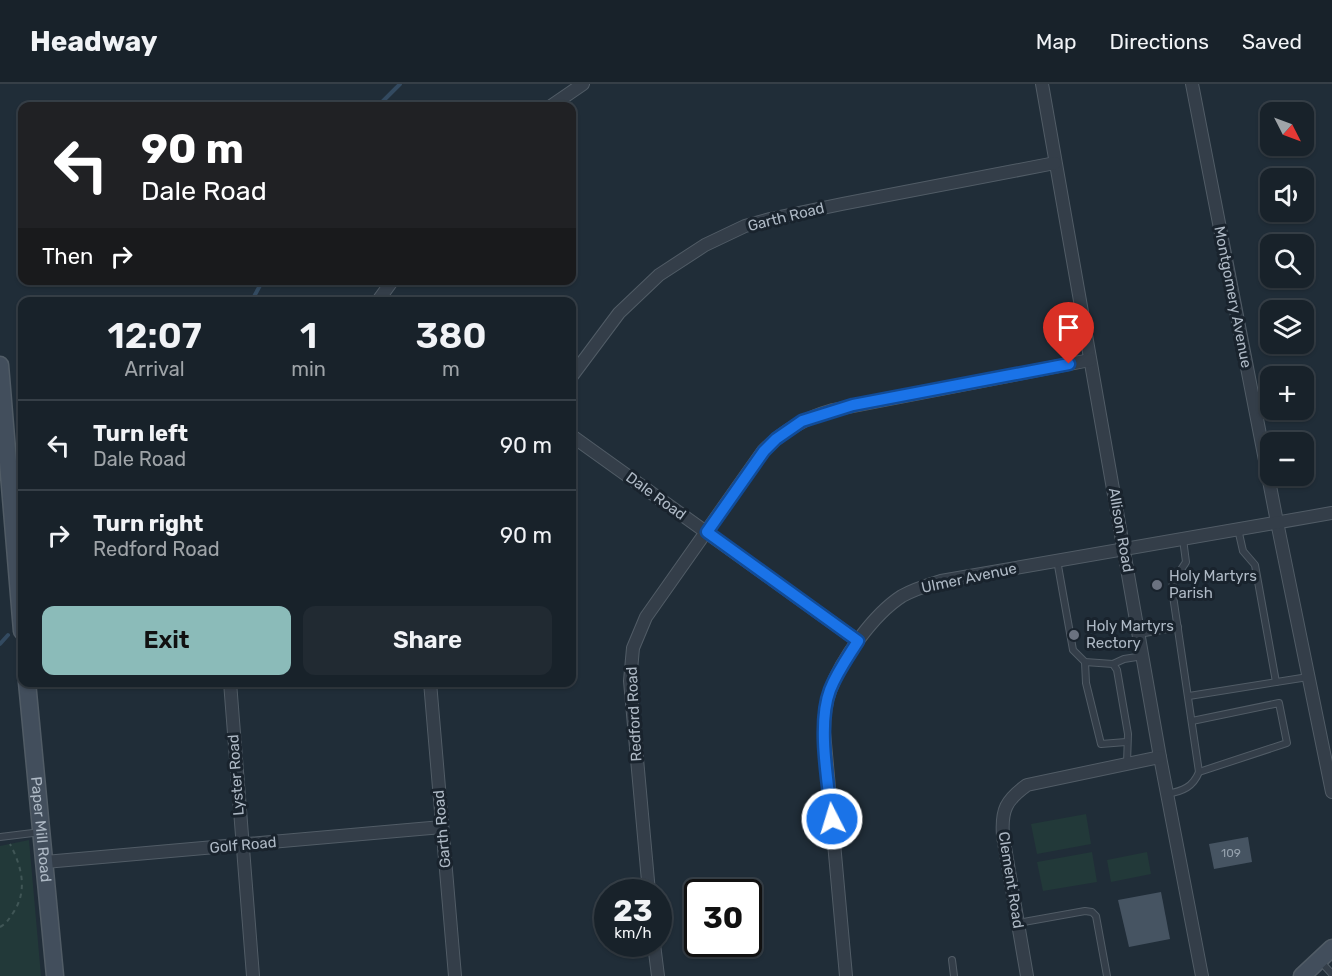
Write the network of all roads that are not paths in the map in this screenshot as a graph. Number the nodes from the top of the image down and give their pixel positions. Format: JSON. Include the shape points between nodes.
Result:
{"nodes":[{"id":1,"x":583,"y":84,"type":"edge"},
{"id":2,"x":1042,"y":84,"type":"edge"},
{"id":3,"x":1192,"y":84,"type":"edge"},
{"id":4,"x":557,"y":102,"type":"edge"},
{"id":5,"x":1055,"y":164,"type":"junction"},
{"id":6,"x":389,"y":285,"type":"edge"},
{"id":7,"x":380,"y":297,"type":"edge"},
{"id":8,"x":1090,"y":360,"type":"junction"},
{"id":9,"x":0,"y":365,"type":"edge"},
{"id":10,"x":576,"y":371,"type":"edge"},
{"id":11,"x":576,"y":439,"type":"edge"},
{"id":12,"x":1332,"y":513,"type":"edge"},
{"id":13,"x":1277,"y":522,"type":"junction"},
{"id":14,"x":1238,"y":528,"type":"junction"},
{"id":15,"x":707,"y":532,"type":"junction"},
{"id":16,"x":1182,"y":538,"type":"junction"},
{"id":17,"x":1125,"y":548,"type":"junction"},
{"id":18,"x":1057,"y":560,"type":"junction"},
{"id":19,"x":18,"y":583,"type":"edge"},
{"id":20,"x":1178,"y":627,"type":"junction"},
{"id":21,"x":1139,"y":634,"type":"junction"},
{"id":22,"x":858,"y":641,"type":"junction"},
{"id":23,"x":1143,"y":656,"type":"junction"},
{"id":24,"x":1085,"y":662,"type":"junction"},
{"id":25,"x":1115,"y":667,"type":"junction"},
{"id":26,"x":1308,"y":676,"type":"junction"},
{"id":27,"x":1276,"y":682,"type":"junction"},
{"id":28,"x":28,"y":687,"type":"edge"},
{"id":29,"x":230,"y":687,"type":"edge"},
{"id":30,"x":430,"y":687,"type":"edge"},
{"id":31,"x":1189,"y":696,"type":"junction"},
{"id":32,"x":1192,"y":721,"type":"junction"},
{"id":33,"x":1126,"y":742,"type":"junction"},
{"id":34,"x":1160,"y":757,"type":"junction"},
{"id":35,"x":1127,"y":764,"type":"junction"},
{"id":36,"x":1199,"y":772,"type":"junction"},
{"id":37,"x":1332,"y":792,"type":"edge"},
{"id":38,"x":1167,"y":794,"type":"junction"},
{"id":39,"x":442,"y":827,"type":"junction"},
{"id":40,"x":42,"y":832,"type":"junction"},
{"id":41,"x":3,"y":836,"type":"edge"},
{"id":42,"x":242,"y":845,"type":"junction"},
{"id":43,"x":45,"y":862,"type":"junction"},
{"id":44,"x":649,"y":879,"type":"edge"},
{"id":45,"x":1018,"y":923,"type":"junction"},
{"id":46,"x":1332,"y":948,"type":"edge"},
{"id":47,"x":656,"y":957,"type":"edge"},
{"id":48,"x":952,"y":960,"type":"dead end"},
{"id":49,"x":1318,"y":960,"type":"junction"},
{"id":50,"x":1332,"y":974,"type":"edge"},
{"id":51,"x":55,"y":976,"type":"edge"},
{"id":52,"x":253,"y":976,"type":"edge"},
{"id":53,"x":455,"y":976,"type":"edge"},
{"id":54,"x":658,"y":976,"type":"edge"},
{"id":55,"x":846,"y":976,"type":"edge"},
{"id":56,"x":954,"y":976,"type":"edge"},
{"id":57,"x":1027,"y":976,"type":"edge"},
{"id":58,"x":1107,"y":976,"type":"edge"},
{"id":59,"x":1202,"y":976,"type":"edge"},
{"id":60,"x":1302,"y":976,"type":"edge"}],
"edges":[{"from":1,"to":4,"type":"street"},
{"from":2,"to":5,"type":"street","name":"Allison Road"},
{"from":3,"to":13,"type":"street","name":"Montgomery Avenue"},
{"from":5,"to":8,"type":"street","name":"Allison Road"},
{"from":5,"to":10,"type":"street","name":"Garth Road","via":[[745,226],[705,245],[659,275],[619,313]]},
{"from":6,"to":7,"type":"street"},
{"from":8,"to":15,"type":"street","name":"Redford Road","via":[[853,405],[802,421],[764,451]]},
{"from":8,"to":17,"type":"street","name":"Allison Road"},
{"from":9,"to":19,"type":"street"},
{"from":11,"to":15,"type":"street","name":"Dale Road"},
{"from":12,"to":13,"type":"street","name":"Ulmer Avenue"},
{"from":13,"to":14,"type":"street","name":"Ulmer Avenue"},
{"from":13,"to":26,"type":"street","name":"Montgomery Avenue"},
{"from":14,"to":16,"type":"street","name":"Ulmer Avenue"},
{"from":14,"to":27,"type":"lane","via":[[1243,551],[1255,565]]},
{"from":15,"to":22,"type":"street","name":"Dale Road"},
{"from":15,"to":44,"type":"street","name":"Redford Road","via":[[646,617],[630,662]]},
{"from":16,"to":17,"type":"street","name":"Ulmer Avenue"},
{"from":16,"to":20,"type":"lane","via":[[1186,562],[1172,589]]},
{"from":17,"to":18,"type":"street","name":"Ulmer Avenue"},
{"from":17,"to":21,"type":"street","name":"Allison Road"},
{"from":18,"to":22,"type":"street","name":"Ulmer Avenue","via":[[941,581],[914,590],[892,603]]},
{"from":18,"to":24,"type":"lane","via":[[1073,650]]},
{"from":20,"to":21,"type":"lane"},
{"from":20,"to":31,"type":"lane"},
{"from":21,"to":23,"type":"street","name":"Allison Road"},
{"from":22,"to":55,"type":"street","name":"Ulmer Avenue","via":[[829,691],[824,732]]},
{"from":23,"to":25,"type":"lane","via":[[1124,659]]},
{"from":23,"to":34,"type":"street","name":"Allison Road"},
{"from":24,"to":25,"type":"lane"},
{"from":24,"to":33,"type":"lane","via":[[1086,683],[1101,744]]},
{"from":25,"to":33,"type":"lane","via":[[1128,734]]},
{"from":26,"to":27,"type":"lane"},
{"from":26,"to":37,"type":"street","name":"Montgomery Avenue"},
{"from":27,"to":31,"type":"lane"},
{"from":28,"to":40,"type":"street","name":"Paper Mill Road"},
{"from":29,"to":42,"type":"street","name":"Lyster Road"},
{"from":30,"to":39,"type":"street","name":"Garth Road"},
{"from":31,"to":32,"type":"lane"},
{"from":32,"to":36,"type":"lane"},
{"from":32,"to":36,"type":"lane","via":[[1279,703],[1287,743]]},
{"from":33,"to":35,"type":"lane"},
{"from":34,"to":35,"type":"street","name":"Clement Road"},
{"from":34,"to":38,"type":"street","name":"Allison Road"},
{"from":35,"to":45,"type":"street","name":"Clement Road","via":[[1038,781],[1027,785],[1009,802],[1002,819],[1003,836]]},
{"from":36,"to":38,"type":"lane","via":[[1195,782],[1183,791]]},
{"from":38,"to":59,"type":"street","name":"Allison Road"},
{"from":39,"to":42,"type":"street","name":"Golf Road"},
{"from":39,"to":53,"type":"street","name":"Garth Road"},
{"from":40,"to":41,"type":"lane"},
{"from":40,"to":43,"type":"street","name":"Paper Mill Road"},
{"from":42,"to":43,"type":"street","name":"Golf Road"},
{"from":42,"to":52,"type":"street","name":"Lyster Road"},
{"from":43,"to":51,"type":"street","name":"Paper Mill Road"},
{"from":45,"to":57,"type":"street","name":"Clement Road"},
{"from":45,"to":58,"type":"lane","via":[[1092,912]]},
{"from":46,"to":49,"type":"street"},
{"from":47,"to":54,"type":"street"},
{"from":48,"to":56,"type":"lane"},
{"from":49,"to":50,"type":"lane"},
{"from":49,"to":60,"type":"street"}]}
